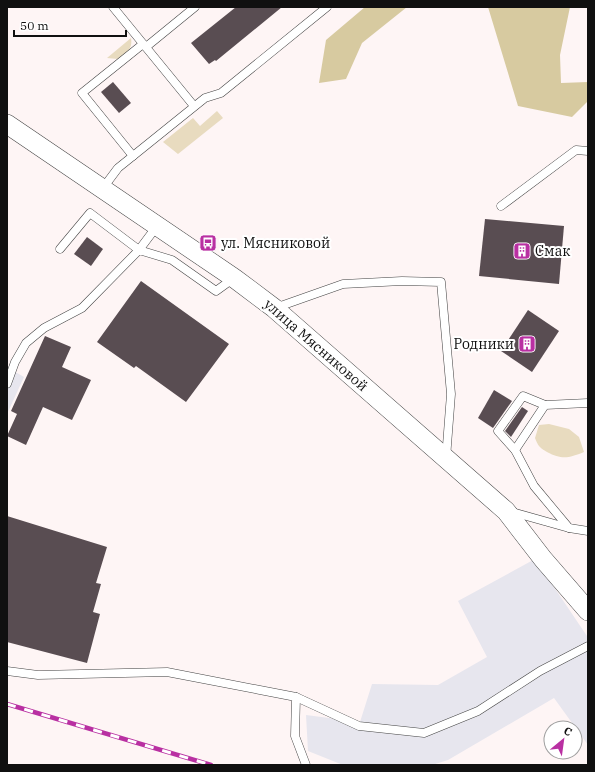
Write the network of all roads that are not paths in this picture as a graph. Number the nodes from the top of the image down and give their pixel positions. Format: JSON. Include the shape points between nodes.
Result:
{"nodes":[{"id":1,"x":113,"y":7,"type":"edge"},
{"id":2,"x":195,"y":7,"type":"edge"},
{"id":3,"x":327,"y":7,"type":"edge"},
{"id":4,"x":145,"y":45,"type":"junction"},
{"id":5,"x":194,"y":106,"type":"junction"},
{"id":6,"x":7,"y":124,"type":"edge"},
{"id":7,"x":588,"y":151,"type":"edge"},
{"id":8,"x":133,"y":156,"type":"junction"},
{"id":9,"x":103,"y":188,"type":"junction"},
{"id":10,"x":501,"y":206,"type":"dead end"},
{"id":11,"x":157,"y":226,"type":"junction"},
{"id":12,"x":60,"y":250,"type":"dead end"},
{"id":13,"x":139,"y":250,"type":"junction"},
{"id":14,"x":234,"y":278,"type":"junction"},
{"id":15,"x":274,"y":308,"type":"junction"},
{"id":16,"x":7,"y":384,"type":"edge"},
{"id":17,"x":588,"y":403,"type":"edge"},
{"id":18,"x":545,"y":405,"type":"junction"},
{"id":19,"x":515,"y":450,"type":"junction"},
{"id":20,"x":446,"y":458,"type":"junction"},
{"id":21,"x":506,"y":510,"type":"junction"},
{"id":22,"x":569,"y":528,"type":"junction"},
{"id":23,"x":588,"y":531,"type":"edge"},
{"id":24,"x":588,"y":611,"type":"edge"},
{"id":25,"x":588,"y":646,"type":"edge"},
{"id":26,"x":7,"y":671,"type":"edge"},
{"id":27,"x":296,"y":697,"type":"junction"},
{"id":28,"x":306,"y":765,"type":"edge"}],
"edges":[{"from":1,"to":4,"type":"lane"},
{"from":2,"to":4,"type":"lane"},
{"from":3,"to":5,"type":"lane","via":[[221,93],[206,97]]},
{"from":4,"to":5,"type":"lane"},
{"from":4,"to":8,"type":"lane","via":[[82,93]]},
{"from":5,"to":8,"type":"lane"},
{"from":6,"to":9,"type":"street","name":"улица Мясниковой"},
{"from":7,"to":10,"type":"lane","via":[[576,150]]},
{"from":8,"to":9,"type":"lane","via":[[116,171]]},
{"from":9,"to":11,"type":"street","name":"улица Мясниковой"},
{"from":11,"to":13,"type":"lane"},
{"from":11,"to":14,"type":"street","name":"улица Мясниковой"},
{"from":12,"to":13,"type":"lane","via":[[90,213]]},
{"from":13,"to":14,"type":"lane","via":[[172,260],[216,291]]},
{"from":13,"to":16,"type":"lane","via":[[82,308],[44,328],[26,343]]},
{"from":14,"to":15,"type":"street","name":"улица Мясниковой"},
{"from":15,"to":20,"type":"street","name":"улица Мясниковой"},
{"from":15,"to":20,"type":"lane","via":[[343,284],[441,282],[451,394]]},
{"from":17,"to":18,"type":"lane"},
{"from":18,"to":19,"type":"lane"},
{"from":18,"to":19,"type":"lane","via":[[523,396],[498,431]]},
{"from":19,"to":22,"type":"lane","via":[[534,486]]},
{"from":20,"to":21,"type":"street","name":"улица Мясниковой"},
{"from":21,"to":22,"type":"lane"},
{"from":21,"to":24,"type":"street","name":"улица Мясниковой","via":[[543,559]]},
{"from":22,"to":23,"type":"lane"},
{"from":25,"to":27,"type":"lane","via":[[540,671],[478,711],[424,733],[359,726]]},
{"from":26,"to":27,"type":"lane","via":[[38,675],[167,672]]},
{"from":27,"to":28,"type":"lane","via":[[295,736]]}]}
